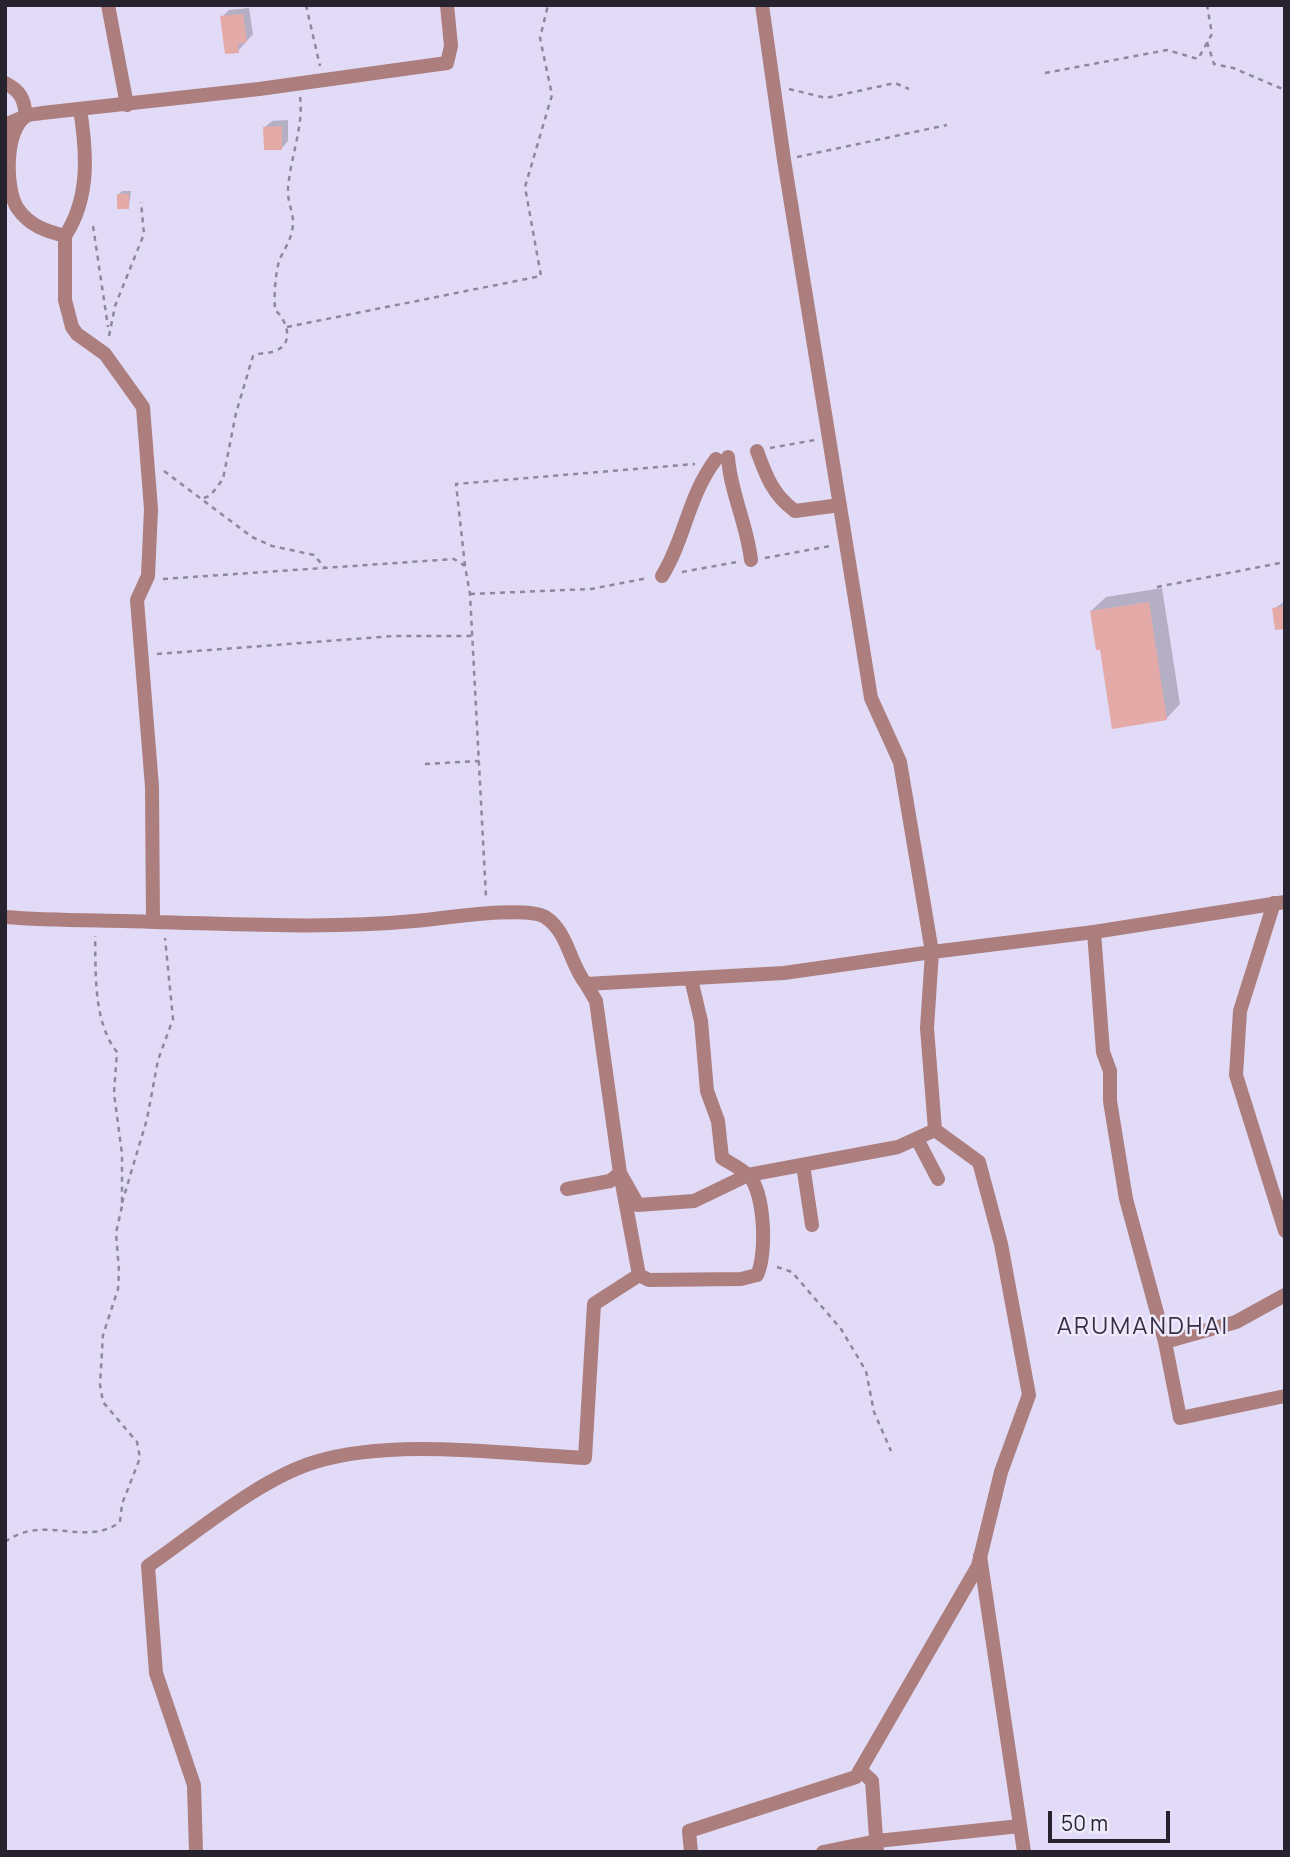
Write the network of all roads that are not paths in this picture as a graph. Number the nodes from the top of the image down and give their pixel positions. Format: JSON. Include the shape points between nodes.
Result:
{"nodes":[{"id":1,"x":447,"y":5,"type":"edge"},
{"id":2,"x":762,"y":5,"type":"edge"},
{"id":3,"x":107,"y":6,"type":"edge"},
{"id":4,"x":5,"y":83,"type":"edge"},
{"id":5,"x":127,"y":105,"type":"junction"},
{"id":6,"x":80,"y":109,"type":"junction"},
{"id":7,"x":26,"y":116,"type":"junction"},
{"id":8,"x":5,"y":125,"type":"edge"},
{"id":9,"x":65,"y":236,"type":"junction"},
{"id":10,"x":757,"y":451,"type":"road end"},
{"id":11,"x":840,"y":505,"type":"junction"},
{"id":12,"x":751,"y":560,"type":"dead end"},
{"id":13,"x":662,"y":576,"type":"dead end"},
{"id":14,"x":1280,"y":902,"type":"edge"},
{"id":15,"x":5,"y":917,"type":"edge"},
{"id":16,"x":153,"y":922,"type":"junction"},
{"id":17,"x":1094,"y":932,"type":"junction"},
{"id":18,"x":932,"y":952,"type":"junction"},
{"id":19,"x":691,"y":979,"type":"junction"},
{"id":20,"x":586,"y":984,"type":"junction"},
{"id":21,"x":935,"y":1130,"type":"junction"},
{"id":22,"x":917,"y":1139,"type":"junction"},
{"id":23,"x":803,"y":1165,"type":"junction"},
{"id":24,"x":620,"y":1173,"type":"junction"},
{"id":25,"x":748,"y":1175,"type":"junction"},
{"id":26,"x":938,"y":1180,"type":"dead end"},
{"id":27,"x":566,"y":1189,"type":"dead end"},
{"id":28,"x":812,"y":1225,"type":"dead end"},
{"id":29,"x":1285,"y":1231,"type":"edge"},
{"id":30,"x":639,"y":1275,"type":"junction"},
{"id":31,"x":1285,"y":1294,"type":"edge"},
{"id":32,"x":1165,"y":1342,"type":"junction"},
{"id":33,"x":1285,"y":1396,"type":"edge"},
{"id":34,"x":980,"y":1556,"type":"junction"},
{"id":35,"x":860,"y":1770,"type":"junction"},
{"id":36,"x":1020,"y":1826,"type":"junction"},
{"id":37,"x":877,"y":1847,"type":"edge"},
{"id":38,"x":196,"y":1852,"type":"edge"},
{"id":39,"x":691,"y":1852,"type":"edge"},
{"id":40,"x":823,"y":1852,"type":"edge"},
{"id":41,"x":1024,"y":1852,"type":"edge"}],
"edges":[{"from":1,"to":5,"type":"street","via":[[451,46],[447,63]]},
{"from":2,"to":11,"type":"street"},
{"from":3,"to":5,"type":"street"},
{"from":4,"to":7,"type":"street","via":[[24,99]]},
{"from":5,"to":6,"type":"street"},
{"from":6,"to":7,"type":"street"},
{"from":6,"to":9,"type":"street","via":[[86,172],[79,208]]},
{"from":7,"to":8,"type":"street"},
{"from":7,"to":9,"type":"street","via":[[8,155],[10,189],[16,207],[27,219],[44,231]]},
{"from":9,"to":16,"type":"street","via":[[68,318],[77,334],[110,361],[144,407],[151,509],[148,576],[137,600],[152,787]]},
{"from":10,"to":11,"type":"street","via":[[780,500],[795,511]]},
{"from":11,"to":18,"type":"street","via":[[871,698],[900,762]]},
{"from":12,"to":13,"type":"street","via":[[743,512],[722,458],[695,492]]},
{"from":14,"to":17,"type":"street"},
{"from":14,"to":29,"type":"street","via":[[1240,1012],[1236,1075]]},
{"from":15,"to":16,"type":"street"},
{"from":16,"to":20,"type":"street","via":[[242,927],[410,922],[524,912],[544,916],[560,933]]},
{"from":17,"to":18,"type":"street"},
{"from":17,"to":32,"type":"street","via":[[1103,1052],[1110,1070],[1110,1101],[1126,1199]]},
{"from":18,"to":19,"type":"street","via":[[784,973]]},
{"from":18,"to":21,"type":"street","via":[[928,1028]]},
{"from":19,"to":20,"type":"street"},
{"from":19,"to":25,"type":"street","via":[[722,1158]]},
{"from":20,"to":24,"type":"street","via":[[596,1001]]},
{"from":21,"to":22,"type":"street"},
{"from":21,"to":34,"type":"street","via":[[979,1162],[1001,1244],[1029,1395],[1001,1472]]},
{"from":22,"to":23,"type":"street","via":[[898,1147]]},
{"from":22,"to":26,"type":"street"},
{"from":23,"to":25,"type":"street"},
{"from":23,"to":28,"type":"street"},
{"from":24,"to":25,"type":"street","via":[[638,1205],[694,1201]]},
{"from":24,"to":27,"type":"street","via":[[610,1181]]},
{"from":24,"to":30,"type":"street"},
{"from":25,"to":30,"type":"street","via":[[758,1189],[764,1262],[757,1275],[649,1280]]},
{"from":30,"to":38,"type":"street","via":[[594,1304],[585,1458],[386,1449],[314,1462],[254,1492],[148,1566],[156,1673],[194,1785]]},
{"from":31,"to":32,"type":"street","via":[[1236,1322]]},
{"from":32,"to":33,"type":"street","via":[[1180,1418]]},
{"from":34,"to":35,"type":"street"},
{"from":34,"to":36,"type":"street"},
{"from":35,"to":37,"type":"street","via":[[872,1781]]},
{"from":35,"to":39,"type":"street","via":[[856,1777],[689,1830]]},
{"from":36,"to":37,"type":"street"},
{"from":36,"to":41,"type":"street"},
{"from":37,"to":40,"type":"street"}]}
